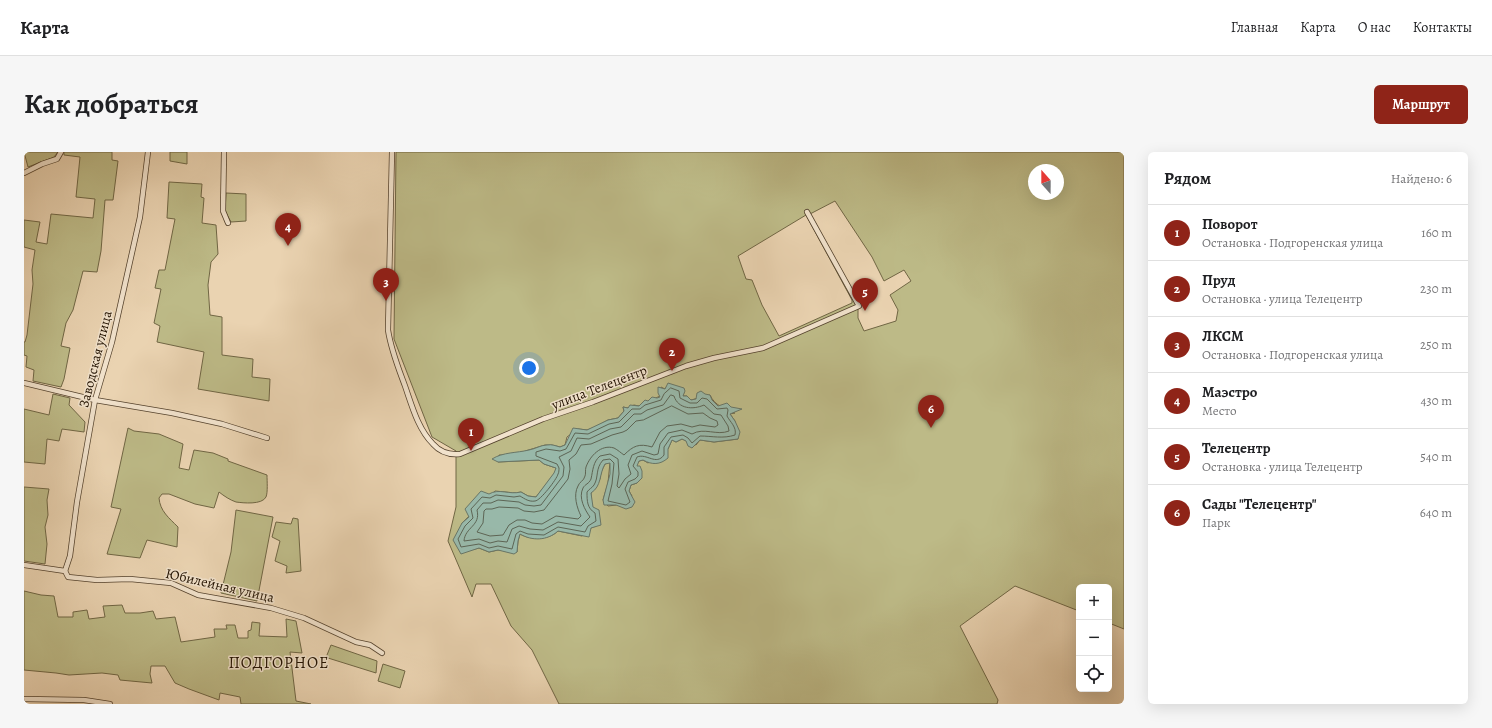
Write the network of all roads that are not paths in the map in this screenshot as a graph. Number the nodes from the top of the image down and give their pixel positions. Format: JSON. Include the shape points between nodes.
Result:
{"nodes":[{"id":1,"x":61,"y":152,"type":"edge"},
{"id":2,"x":148,"y":152,"type":"edge"},
{"id":3,"x":224,"y":152,"type":"edge"},
{"id":4,"x":392,"y":152,"type":"edge"},
{"id":5,"x":24,"y":174,"type":"edge"},
{"id":6,"x":807,"y":212,"type":"dead end"},
{"id":7,"x":228,"y":223,"type":"dead end"},
{"id":8,"x":24,"y":383,"type":"edge"},
{"id":9,"x":95,"y":400,"type":"junction"},
{"id":10,"x":267,"y":438,"type":"dead end"},
{"id":11,"x":24,"y":565,"type":"edge"},
{"id":12,"x":65,"y":571,"type":"junction"},
{"id":13,"x":382,"y":653,"type":"dead end"},
{"id":14,"x":24,"y":699,"type":"edge"},
{"id":15,"x":110,"y":704,"type":"edge"}],
"edges":[{"from":1,"to":5,"type":"street","via":[[58,159]]},
{"from":2,"to":9,"type":"street","name":"Заводская улица","via":[[132,258]]},
{"from":3,"to":7,"type":"street","via":[[223,211]]},
{"from":4,"to":6,"type":"street","name":"улица Телецентр","via":[[388,330],[390,347],[414,413],[429,440],[439,450],[451,454],[460,454],[543,419],[686,366],[763,348],[859,306]]},
{"from":8,"to":9,"type":"street"},
{"from":9,"to":10,"type":"street","via":[[196,418]]},
{"from":9,"to":12,"type":"street","name":"Заводская улица","via":[[70,556]]},
{"from":11,"to":12,"type":"street","name":"Юбилейная улица"},
{"from":12,"to":13,"type":"street","name":"Юбилейная улица","via":[[68,577],[171,583],[198,595],[271,608],[304,618]]},
{"from":14,"to":15,"type":"street","via":[[84,700]]}]}
